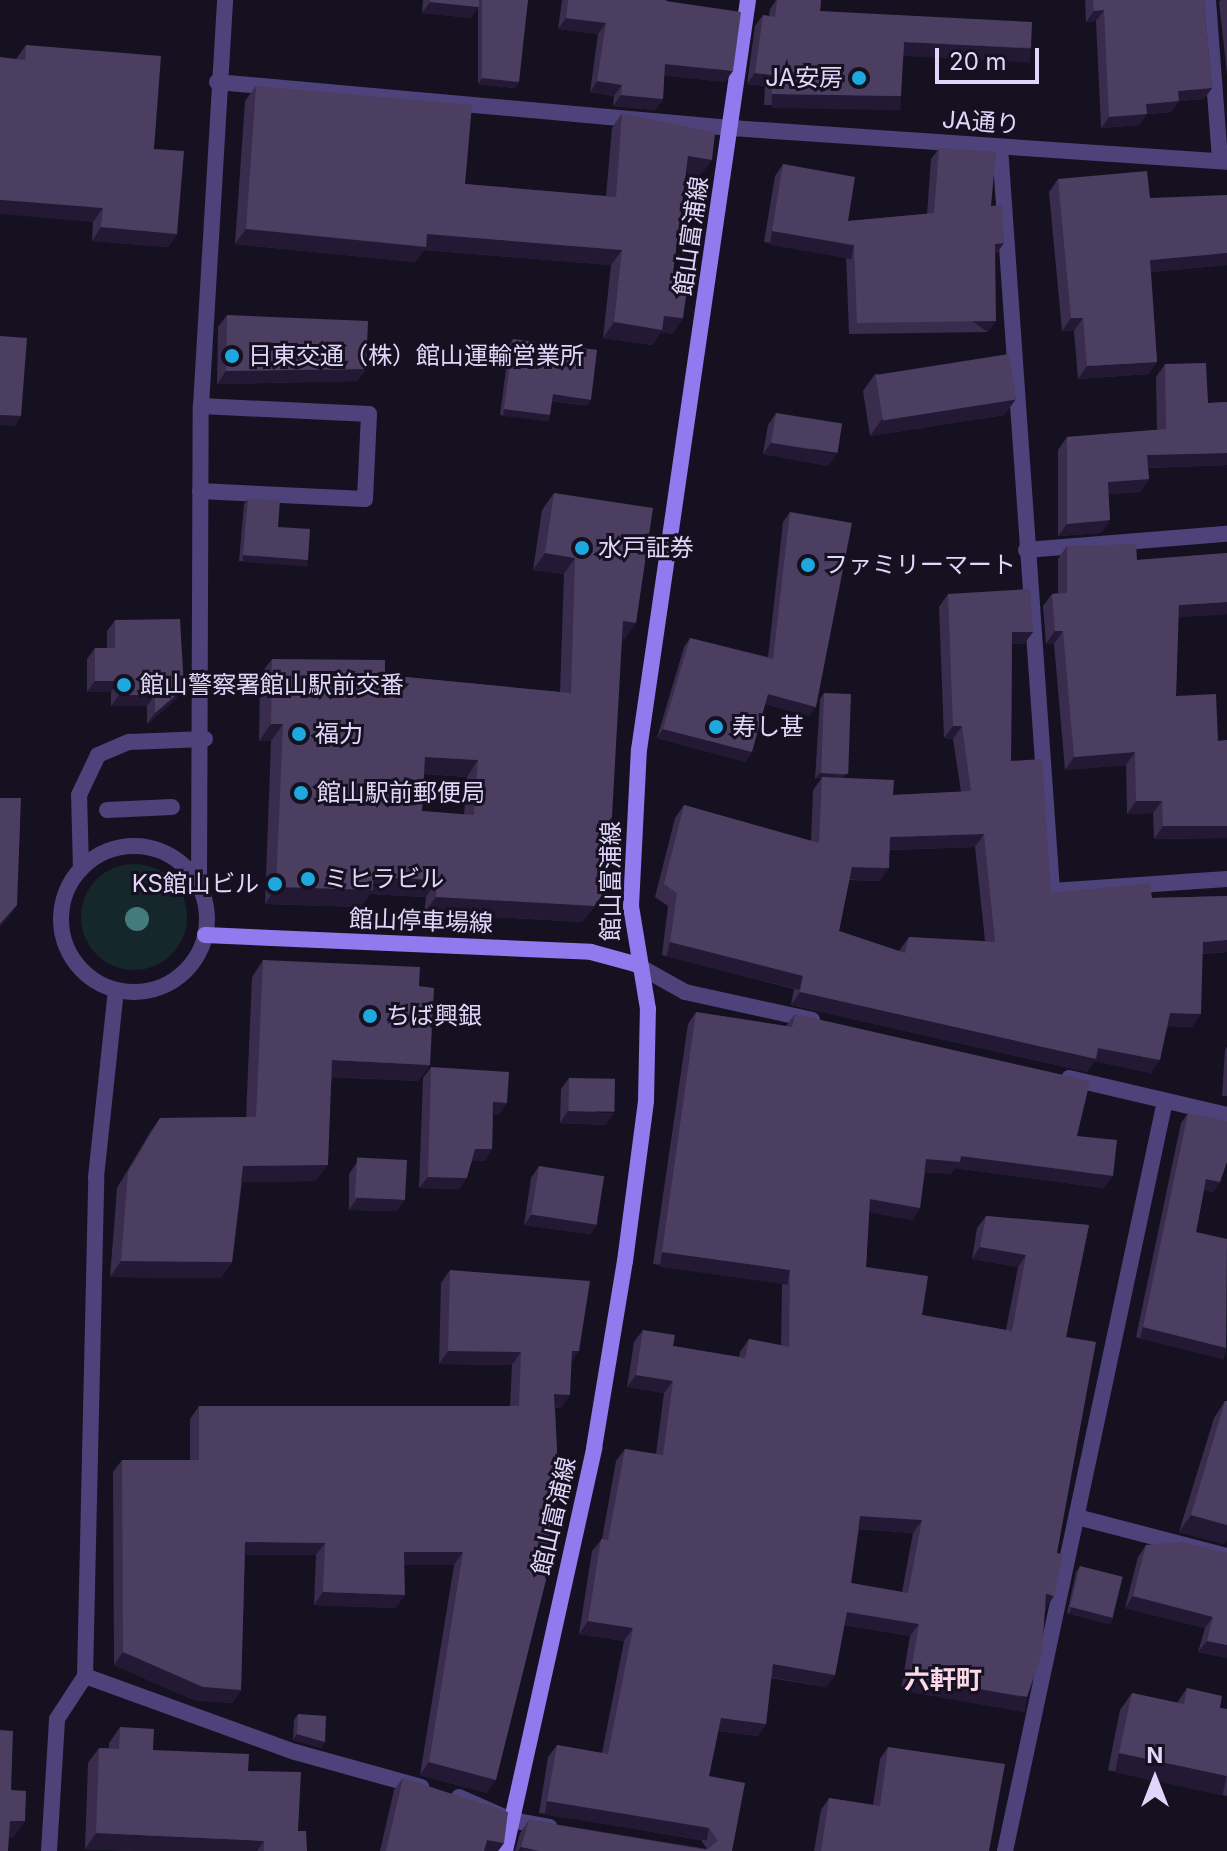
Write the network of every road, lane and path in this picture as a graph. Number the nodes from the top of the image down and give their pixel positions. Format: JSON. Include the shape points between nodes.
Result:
{"nodes":[{"id":1,"x":225,"y":0,"type":"edge"},
{"id":2,"x":748,"y":0,"type":"edge"},
{"id":3,"x":1208,"y":0,"type":"edge"},
{"id":4,"x":217,"y":82,"type":"junction"},
{"id":5,"x":731,"y":128,"type":"junction"},
{"id":6,"x":1000,"y":147,"type":"junction"},
{"id":7,"x":1224,"y":161,"type":"edge"},
{"id":8,"x":201,"y":406,"type":"junction"},
{"id":9,"x":200,"y":491,"type":"junction"},
{"id":10,"x":1227,"y":534,"type":"edge"},
{"id":11,"x":1026,"y":550,"type":"junction"},
{"id":12,"x":205,"y":739,"type":"junction"},
{"id":13,"x":172,"y":807,"type":"dead end"},
{"id":14,"x":107,"y":810,"type":"dead end"},
{"id":15,"x":81,"y":869,"type":"junction"},
{"id":16,"x":1227,"y":879,"type":"edge"},
{"id":17,"x":199,"y":886,"type":"junction"},
{"id":18,"x":205,"y":935,"type":"junction"},
{"id":19,"x":635,"y":964,"type":"junction"},
{"id":20,"x":116,"y":990,"type":"junction"},
{"id":21,"x":837,"y":1026,"type":"edge"},
{"id":22,"x":1047,"y":1073,"type":"edge"},
{"id":23,"x":1165,"y":1101,"type":"junction"},
{"id":24,"x":1227,"y":1115,"type":"edge"},
{"id":25,"x":1081,"y":1518,"type":"junction"},
{"id":26,"x":1227,"y":1556,"type":"edge"},
{"id":27,"x":85,"y":1676,"type":"junction"},
{"id":28,"x":511,"y":1820,"type":"junction"},
{"id":29,"x":574,"y":1831,"type":"edge"},
{"id":30,"x":49,"y":1851,"type":"edge"},
{"id":31,"x":505,"y":1851,"type":"edge"},
{"id":32,"x":1005,"y":1851,"type":"edge"}],
"edges":[{"from":1,"to":4,"type":"street"},
{"from":2,"to":5,"type":"main road","name":"館山富浦線"},
{"from":3,"to":7,"type":"street"},
{"from":4,"to":5,"type":"street","name":"JA通り"},
{"from":4,"to":8,"type":"street"},
{"from":5,"to":6,"type":"street","name":"JA通り"},
{"from":5,"to":19,"type":"main road","name":"館山富浦線","via":[[639,750]]},
{"from":6,"to":7,"type":"street","name":"JA通り"},
{"from":6,"to":11,"type":"street"},
{"from":8,"to":9,"type":"street"},
{"from":8,"to":9,"type":"street","via":[[369,414],[365,499]]},
{"from":9,"to":12,"type":"street"},
{"from":10,"to":11,"type":"street"},
{"from":11,"to":16,"type":"street","via":[[1052,891]]},
{"from":12,"to":15,"type":"street","via":[[129,742],[98,755],[79,795]]},
{"from":12,"to":17,"type":"street"},
{"from":13,"to":14,"type":"street"},
{"from":15,"to":17,"type":"street","via":[[113,849],[150,848],[184,866]]},
{"from":15,"to":20,"type":"street","via":[[63,899],[62,934],[77,965]]},
{"from":17,"to":18,"type":"street"},
{"from":18,"to":19,"type":"main road","name":"館山停車場線","via":[[591,952]]},
{"from":18,"to":20,"type":"street","via":[[196,957],[172,981]]},
{"from":19,"to":21,"type":"street","via":[[685,992]]},
{"from":19,"to":28,"type":"main road","name":"館山富浦線","via":[[648,1009],[646,1101],[625,1261],[594,1448]]},
{"from":20,"to":27,"type":"street","via":[[96,1177]]},
{"from":22,"to":23,"type":"street"},
{"from":23,"to":24,"type":"street"},
{"from":23,"to":25,"type":"street"},
{"from":25,"to":26,"type":"street"},
{"from":25,"to":32,"type":"street"},
{"from":27,"to":28,"type":"street","via":[[295,1752],[493,1806]]},
{"from":27,"to":30,"type":"street","via":[[57,1719]]},
{"from":28,"to":29,"type":"street"},
{"from":28,"to":31,"type":"main road","name":"館山富浦線"}]}
